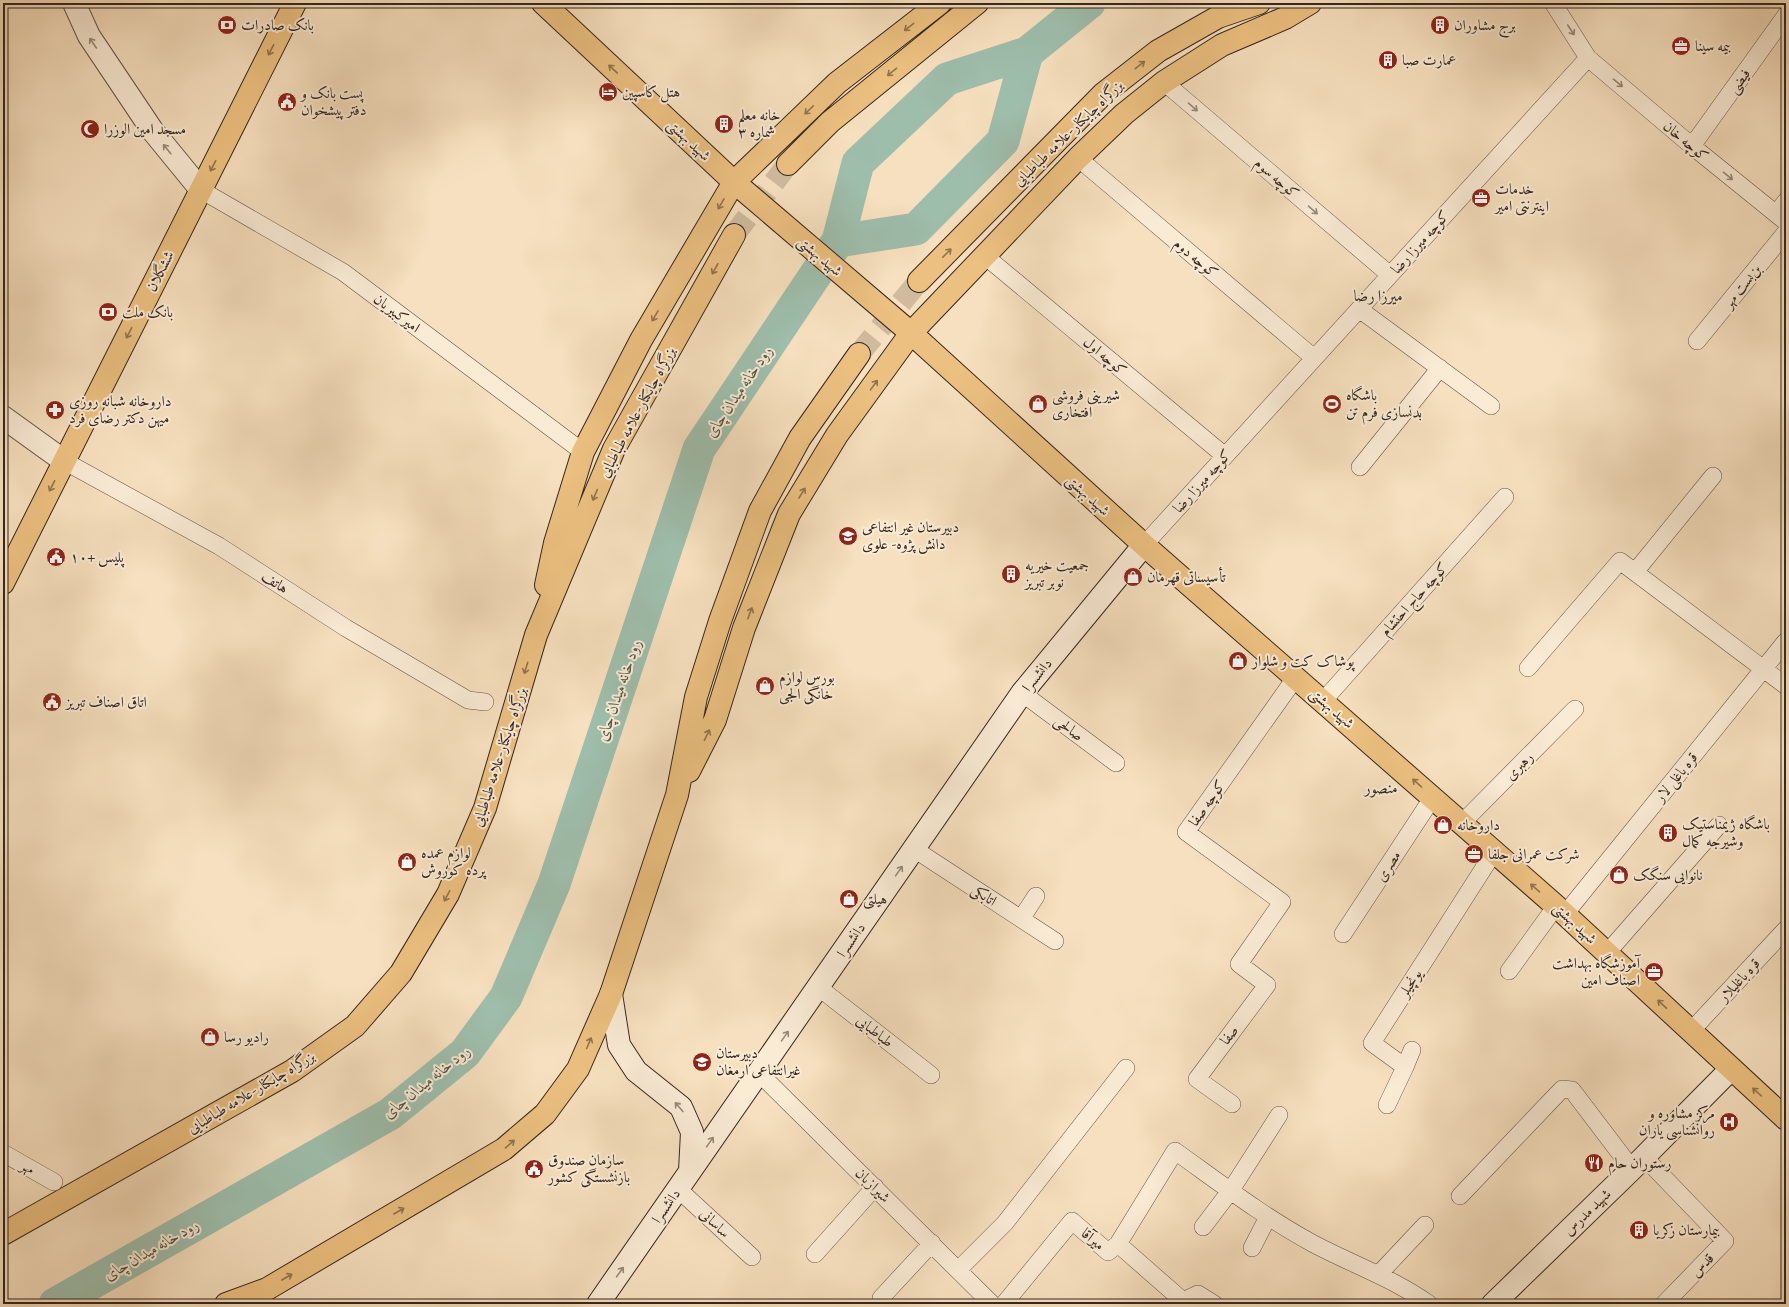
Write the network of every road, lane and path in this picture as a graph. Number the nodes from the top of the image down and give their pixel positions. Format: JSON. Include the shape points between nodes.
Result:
{"nodes":[{"id":1,"x":74,"y":3,"type":"edge"},
{"id":2,"x":295,"y":3,"type":"edge"},
{"id":3,"x":543,"y":3,"type":"edge"},
{"id":4,"x":940,"y":3,"type":"edge"},
{"id":5,"x":977,"y":3,"type":"edge"},
{"id":6,"x":1259,"y":3,"type":"edge"},
{"id":7,"x":1310,"y":3,"type":"edge"},
{"id":8,"x":1553,"y":3,"type":"edge"},
{"id":9,"x":1782,"y":3,"type":"edge"},
{"id":10,"x":1786,"y":12,"type":"edge"},
{"id":11,"x":1786,"y":15,"type":"edge"},
{"id":12,"x":1588,"y":58,"type":"junction"},
{"id":13,"x":1164,"y":82,"type":"junction"},
{"id":14,"x":1692,"y":146,"type":"junction"},
{"id":15,"x":1078,"y":158,"type":"junction"},
{"id":16,"x":788,"y":164,"type":"tunnel mouth"},
{"id":17,"x":734,"y":182,"type":"junction"},
{"id":18,"x":201,"y":190,"type":"junction"},
{"id":19,"x":765,"y":210,"type":"joint"},
{"id":20,"x":1783,"y":212,"type":"edge"},
{"id":21,"x":1786,"y":232,"type":"edge"},
{"id":22,"x":734,"y":235,"type":"tunnel mouth"},
{"id":23,"x":985,"y":256,"type":"junction"},
{"id":24,"x":1390,"y":275,"type":"junction"},
{"id":25,"x":919,"y":281,"type":"tunnel mouth"},
{"id":26,"x":875,"y":302,"type":"joint"},
{"id":27,"x":1359,"y":309,"type":"junction"},
{"id":28,"x":911,"y":333,"type":"junction"},
{"id":29,"x":1697,"y":341,"type":"dead end"},
{"id":30,"x":859,"y":354,"type":"tunnel mouth"},
{"id":31,"x":1314,"y":358,"type":"junction"},
{"id":32,"x":1440,"y":368,"type":"junction"},
{"id":33,"x":1491,"y":406,"type":"dead end"},
{"id":34,"x":3,"y":416,"type":"edge"},
{"id":35,"x":583,"y":452,"type":"junction"},
{"id":36,"x":1225,"y":456,"type":"junction"},
{"id":37,"x":64,"y":461,"type":"junction"},
{"id":38,"x":1360,"y":467,"type":"dead end"},
{"id":39,"x":1713,"y":476,"type":"dead end"},
{"id":40,"x":1505,"y":497,"type":"dead end"},
{"id":41,"x":1144,"y":545,"type":"junction"},
{"id":42,"x":1635,"y":572,"type":"junction"},
{"id":43,"x":3,"y":583,"type":"edge"},
{"id":44,"x":536,"y":635,"type":"junction"},
{"id":45,"x":1786,"y":641,"type":"edge"},
{"id":46,"x":1528,"y":668,"type":"dead end"},
{"id":47,"x":1763,"y":669,"type":"junction"},
{"id":48,"x":1296,"y":678,"type":"junction"},
{"id":49,"x":1786,"y":686,"type":"edge"},
{"id":50,"x":1022,"y":693,"type":"junction"},
{"id":51,"x":1323,"y":701,"type":"junction"},
{"id":52,"x":485,"y":702,"type":"dead end"},
{"id":53,"x":1575,"y":709,"type":"dead end"},
{"id":54,"x":1116,"y":763,"type":"dead end"},
{"id":55,"x":677,"y":795,"type":"junction"},
{"id":56,"x":1433,"y":797,"type":"junction"},
{"id":57,"x":1462,"y":823,"type":"junction"},
{"id":58,"x":1719,"y":825,"type":"dead end"},
{"id":59,"x":914,"y":849,"type":"junction"},
{"id":60,"x":1494,"y":852,"type":"junction"},
{"id":61,"x":1036,"y":896,"type":"dead end"},
{"id":62,"x":1561,"y":910,"type":"junction"},
{"id":63,"x":1021,"y":919,"type":"junction"},
{"id":64,"x":1786,"y":929,"type":"edge"},
{"id":65,"x":1342,"y":934,"type":"dead end"},
{"id":66,"x":1055,"y":941,"type":"dead end"},
{"id":67,"x":1606,"y":952,"type":"junction"},
{"id":68,"x":1238,"y":964,"type":"joint"},
{"id":69,"x":1509,"y":970,"type":"dead end"},
{"id":70,"x":818,"y":988,"type":"junction"},
{"id":71,"x":611,"y":994,"type":"junction"},
{"id":72,"x":1691,"y":1031,"type":"junction"},
{"id":73,"x":1412,"y":1050,"type":"dead end"},
{"id":74,"x":1405,"y":1067,"type":"junction"},
{"id":75,"x":1126,"y":1068,"type":"dead end"},
{"id":76,"x":1731,"y":1069,"type":"junction"},
{"id":77,"x":759,"y":1073,"type":"junction"},
{"id":78,"x":931,"y":1075,"type":"dead end"},
{"id":79,"x":1232,"y":1104,"type":"dead end"},
{"id":80,"x":1387,"y":1105,"type":"dead end"},
{"id":81,"x":1279,"y":1115,"type":"dead end"},
{"id":82,"x":1786,"y":1119,"type":"edge"},
{"id":83,"x":3,"y":1153,"type":"edge"},
{"id":84,"x":1638,"y":1163,"type":"junction"},
{"id":85,"x":690,"y":1171,"type":"junction"},
{"id":86,"x":54,"y":1182,"type":"dead end"},
{"id":87,"x":875,"y":1187,"type":"junction"},
{"id":88,"x":678,"y":1189,"type":"junction"},
{"id":89,"x":1231,"y":1190,"type":"junction"},
{"id":90,"x":1460,"y":1196,"type":"dead end"},
{"id":91,"x":1268,"y":1217,"type":"junction"},
{"id":92,"x":1425,"y":1225,"type":"dead end"},
{"id":93,"x":1203,"y":1227,"type":"dead end"},
{"id":94,"x":3,"y":1234,"type":"edge"},
{"id":95,"x":932,"y":1243,"type":"junction"},
{"id":96,"x":1118,"y":1244,"type":"junction"},
{"id":97,"x":1252,"y":1248,"type":"dead end"},
{"id":98,"x":815,"y":1254,"type":"dead end"},
{"id":99,"x":752,"y":1256,"type":"dead end"},
{"id":100,"x":958,"y":1270,"type":"junction"},
{"id":101,"x":1378,"y":1274,"type":"junction"},
{"id":102,"x":267,"y":1288,"type":"junction"},
{"id":103,"x":881,"y":1298,"type":"dead end"},
{"id":104,"x":986,"y":1302,"type":"edge"},
{"id":105,"x":1182,"y":1303,"type":"edge"},
{"id":106,"x":226,"y":1304,"type":"edge"},
{"id":107,"x":245,"y":1304,"type":"edge"},
{"id":108,"x":598,"y":1304,"type":"edge"},
{"id":109,"x":1004,"y":1304,"type":"edge"},
{"id":110,"x":1214,"y":1304,"type":"edge"},
{"id":111,"x":1429,"y":1304,"type":"edge"},
{"id":112,"x":1493,"y":1304,"type":"edge"},
{"id":113,"x":1664,"y":1304,"type":"edge"}],
"edges":[{"from":18,"to":1,"type":"main road","one_way":true,"via":[[152,130],[89,36]]},
{"from":2,"to":18,"type":"main road","name":"ششگلان","one_way":true},
{"from":17,"to":3,"type":"main road","name":"شهید بهشتى","one_way":true},
{"from":4,"to":17,"type":"main road","one_way":true,"via":[[837,83]]},
{"from":5,"to":16,"type":"main road","one_way":true,"via":[[830,122]]},
{"from":25,"to":6,"type":"main road","name":"بزرگراه چایکنار-علامه طباطبایی","one_way":true,"via":[[1103,94],[1158,51],[1218,17]]},
{"from":7,"to":13,"type":"main road","via":[[1285,18],[1222,45]]},
{"from":8,"to":12,"type":"street","one_way":true},
{"from":9,"to":10,"type":"street"},
{"from":11,"to":14,"type":"street","name":"فیضی"},
{"from":12,"to":14,"type":"street","name":"کوچه خان","one_way":true},
{"from":12,"to":24,"type":"street","name":"کوچه میرزا رضا"},
{"from":13,"to":15,"type":"main road","via":[[1124,114]]},
{"from":13,"to":24,"type":"street","name":"کوچه سوم","one_way":true},
{"from":14,"to":20,"type":"street","name":"کوچه خان","one_way":true},
{"from":15,"to":23,"type":"main road"},
{"from":15,"to":31,"type":"street","name":"کوچه دوم"},
{"from":17,"to":19,"type":"main road","name":"شهید بهشتى"},
{"from":17,"to":35,"type":"main road","one_way":true,"via":[[641,340]]},
{"from":18,"to":35,"type":"street","name":"امیرکبیریان","via":[[343,272]]},
{"from":18,"to":37,"type":"main road","name":"ششگلان","one_way":true},
{"from":19,"to":26,"type":"main road","name":"شهید بهشتی"},
{"from":21,"to":29,"type":"street","name":"بن‌بست مهر"},
{"from":22,"to":44,"type":"main road","name":"بزرگراه چایکنار-علامه طباطبایی","one_way":true,"via":[[614,449]]},
{"from":23,"to":28,"type":"main road"},
{"from":23,"to":36,"type":"street","name":"کوچه اول"},
{"from":24,"to":27,"type":"street","name":"کوچه میرزا رضا"},
{"from":26,"to":28,"type":"main road","name":"شهید بهشتى"},
{"from":27,"to":31,"type":"street","name":"کوچه میرزا رضا"},
{"from":27,"to":32,"type":"street"},
{"from":28,"to":41,"type":"main road","name":"شهید بهشتى"},
{"from":55,"to":28,"type":"main road","one_way":true,"via":[[715,720],[744,628],[789,514],[837,436]]},
{"from":30,"to":55,"type":"main road","via":[[800,438],[760,511],[720,621],[696,697]]},
{"from":31,"to":36,"type":"street","name":"کوچه میرزا رضا"},
{"from":32,"to":33,"type":"street"},
{"from":32,"to":38,"type":"street"},
{"from":34,"to":37,"type":"main road"},
{"from":35,"to":44,"type":"main road","via":[[555,543]]},
{"from":36,"to":41,"type":"street","name":"کوچه میرزا رضا"},
{"from":37,"to":43,"type":"main road","name":"ششگلان","one_way":true},
{"from":37,"to":52,"type":"street","name":"هاتف","via":[[219,546],[346,628],[468,700]]},
{"from":39,"to":42,"type":"street"},
{"from":40,"to":51,"type":"street","name":"کوچه حاج احتشام"},
{"from":41,"to":48,"type":"main road","name":"شهید بهشتى"},
{"from":41,"to":50,"type":"main road","name":"دانشسرا"},
{"from":42,"to":46,"type":"street","via":[[1620,561]]},
{"from":42,"to":47,"type":"street"},
{"from":44,"to":94,"type":"main road","name":"بزرگراه چایکنار-علامه طباطبایی","one_way":true,"via":[[485,808],[448,894],[401,973],[354,1026],[292,1071]]},
{"from":45,"to":47,"type":"street","name":"قره باغلی لار"},
{"from":47,"to":49,"type":"street"},
{"from":47,"to":62,"type":"street","name":"قره باغلی لار"},
{"from":48,"to":51,"type":"main road","name":"شهید بهشتى"},
{"from":48,"to":68,"type":"street","name":"کوچه صفا","via":[[1186,832],[1282,902]]},
{"from":50,"to":54,"type":"street","name":"صالحی"},
{"from":50,"to":59,"type":"main road","name":"دانشسرا"},
{"from":56,"to":51,"type":"main road","name":"شهید بهشتى","one_way":true},
{"from":53,"to":57,"type":"street","name":"رهبری"},
{"from":55,"to":71,"type":"main road"},
{"from":56,"to":57,"type":"main road","name":"شهید بهشتى"},
{"from":56,"to":65,"type":"street","name":"مصری"},
{"from":57,"to":60,"type":"main road","name":"شهید بهشتى"},
{"from":58,"to":67,"type":"street"},
{"from":59,"to":63,"type":"street","name":"اتابکی"},
{"from":70,"to":59,"type":"main road","name":"دانشسرا","one_way":true},
{"from":62,"to":60,"type":"main road","name":"شهید بهشتى","one_way":true},
{"from":60,"to":74,"type":"street","name":"یونچیلر","via":[[1372,1043]]},
{"from":61,"to":63,"type":"street"},
{"from":62,"to":67,"type":"main road","name":"شهید بهشتى"},
{"from":62,"to":69,"type":"street","name":"قره باغلی لار"},
{"from":63,"to":66,"type":"street","name":"اتابکی"},
{"from":64,"to":72,"type":"street","name":"قره باغلیلار"},
{"from":72,"to":67,"type":"main road","name":"شهید بهشتى","one_way":true},
{"from":68,"to":79,"type":"street","name":"صفا","via":[[1267,985],[1196,1079]]},
{"from":77,"to":70,"type":"main road","name":"دانشسرا","one_way":true},
{"from":70,"to":78,"type":"street","name":"طباطبایی"},
{"from":85,"to":71,"type":"main road","one_way":true,"via":[[692,1132],[681,1107],[636,1072],[619,1045]]},
{"from":102,"to":71,"type":"main road","one_way":true,"via":[[504,1149],[545,1114],[578,1069]]},
{"from":72,"to":76,"type":"main road","name":"شهید بهشتى"},
{"from":73,"to":74,"type":"street"},
{"from":74,"to":80,"type":"street"},
{"from":75,"to":100,"type":"street","via":[[1005,1223]]},
{"from":82,"to":76,"type":"main road","name":"شهید بهشتى","one_way":true},
{"from":76,"to":84,"type":"main road","name":"شهید مدرس"},
{"from":85,"to":77,"type":"main road","name":"دانشسرا","one_way":true},
{"from":77,"to":87,"type":"street","name":"شیرازبان"},
{"from":81,"to":89,"type":"street"},
{"from":83,"to":86,"type":"street","name":"مهر"},
{"from":84,"to":90,"type":"street","via":[[1572,1090],[1562,1089]]},
{"from":84,"to":112,"type":"main road","name":"شهید مدرس"},
{"from":84,"to":113,"type":"street","name":"قدس","via":[[1725,1241]]},
{"from":85,"to":88,"type":"main road","name":"دانشسرا"},
{"from":87,"to":95,"type":"street","name":"شیرازبان"},
{"from":87,"to":98,"type":"street"},
{"from":88,"to":99,"type":"street","name":"ساسانی"},
{"from":108,"to":88,"type":"main road","name":"دانشسرا","one_way":true},
{"from":89,"to":91,"type":"street"},
{"from":89,"to":93,"type":"street"},
{"from":89,"to":96,"type":"street","via":[[1175,1151]]},
{"from":91,"to":97,"type":"street"},
{"from":91,"to":101,"type":"street","via":[[1314,1244]]},
{"from":92,"to":101,"type":"street"},
{"from":95,"to":100,"type":"street","name":"شیرازبان"},
{"from":95,"to":103,"type":"street"},
{"from":96,"to":105,"type":"street","name":"میرآقا"},
{"from":96,"to":109,"type":"street","name":"میرآقا","via":[[1108,1252],[1072,1221]]},
{"from":100,"to":104,"type":"street","name":"شیرازبان"},
{"from":101,"to":111,"type":"street"},
{"from":102,"to":106,"type":"main road"},
{"from":102,"to":107,"type":"main road"},
{"from":105,"to":110,"type":"street","name":"میرآقا","via":[[1198,1294]]}]}
